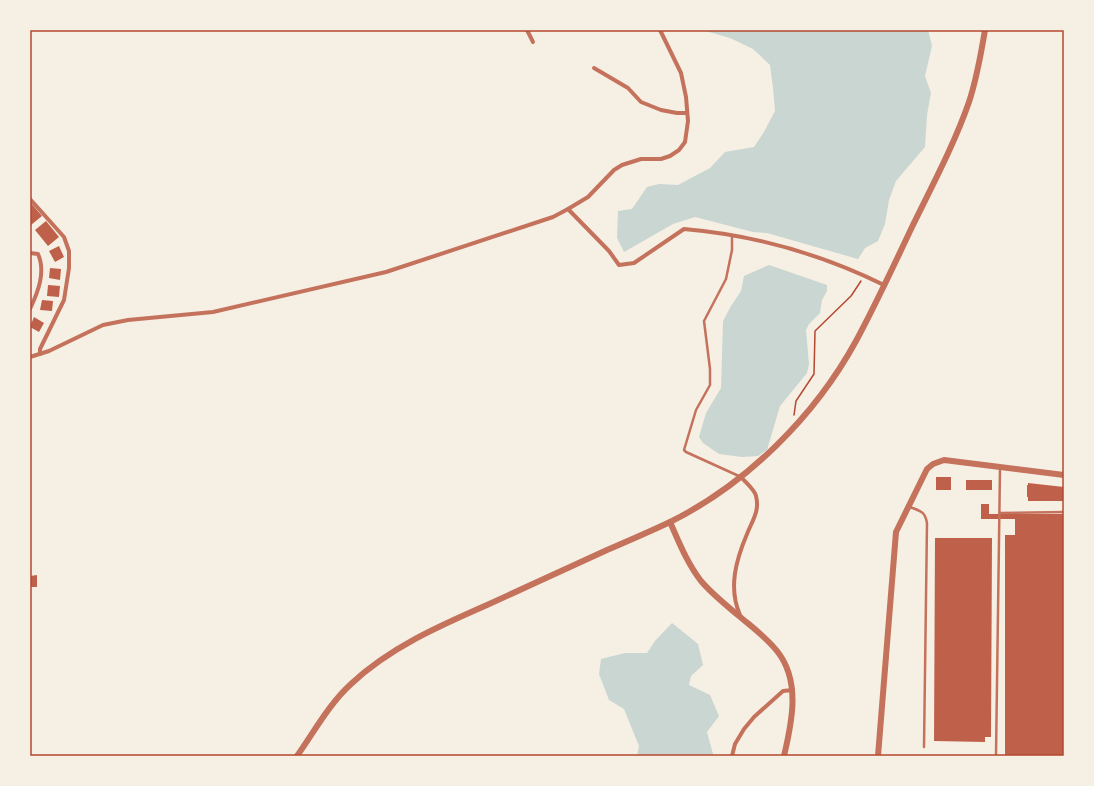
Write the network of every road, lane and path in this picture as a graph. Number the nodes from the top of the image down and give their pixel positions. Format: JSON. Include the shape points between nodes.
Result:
{"nodes":[{"id":1,"x":527,"y":30,"type":"edge"},
{"id":2,"x":660,"y":30,"type":"edge"},
{"id":3,"x":985,"y":30,"type":"edge"},
{"id":4,"x":534,"y":42,"type":"dead end"},
{"id":5,"x":594,"y":68,"type":"dead end"},
{"id":6,"x":687,"y":113,"type":"junction"},
{"id":7,"x":30,"y":199,"type":"edge"},
{"id":8,"x":568,"y":209,"type":"junction"},
{"id":9,"x":732,"y":235,"type":"junction"},
{"id":10,"x":30,"y":253,"type":"edge"},
{"id":11,"x":864,"y":276,"type":"junction"},
{"id":12,"x":884,"y":285,"type":"junction"},
{"id":13,"x":30,"y":310,"type":"edge"},
{"id":14,"x":40,"y":354,"type":"junction"},
{"id":15,"x":30,"y":357,"type":"edge"},
{"id":16,"x":794,"y":415,"type":"dead end"},
{"id":17,"x":1000,"y":467,"type":"junction"},
{"id":18,"x":1064,"y":475,"type":"edge"},
{"id":19,"x":741,"y":477,"type":"junction"},
{"id":20,"x":909,"y":506,"type":"junction"},
{"id":21,"x":1064,"y":512,"type":"edge"},
{"id":22,"x":1000,"y":513,"type":"junction"},
{"id":23,"x":670,"y":522,"type":"junction"},
{"id":24,"x":740,"y":617,"type":"junction"},
{"id":25,"x":793,"y":690,"type":"junction"},
{"id":26,"x":924,"y":746,"type":"dead end"},
{"id":27,"x":298,"y":756,"type":"edge"},
{"id":28,"x":732,"y":756,"type":"edge"},
{"id":29,"x":784,"y":756,"type":"edge"},
{"id":30,"x":878,"y":756,"type":"edge"},
{"id":31,"x":996,"y":756,"type":"edge"}],
"edges":[{"from":1,"to":4,"type":"street"},
{"from":2,"to":6,"type":"street","via":[[681,73]]},
{"from":3,"to":12,"type":"street","via":[[978,71],[954,139]]},
{"from":5,"to":6,"type":"street","via":[[628,88],[641,102],[661,110]]},
{"from":6,"to":8,"type":"street","via":[[685,142],[675,154],[641,159],[622,165],[588,197]]},
{"from":7,"to":14,"type":"street","via":[[64,237],[68,251],[69,268],[64,300],[40,349]]},
{"from":8,"to":9,"type":"street","via":[[610,251],[620,265],[634,263],[684,229]]},
{"from":8,"to":14,"type":"street","via":[[553,217],[386,272],[214,312],[116,322],[93,328]]},
{"from":9,"to":11,"type":"street","via":[[773,244]]},
{"from":9,"to":19,"type":"lane","via":[[732,250],[726,279],[704,321],[710,386],[696,410],[684,450]]},
{"from":10,"to":13,"type":"street","via":[[38,254],[41,262],[41,279]]},
{"from":11,"to":12,"type":"street"},
{"from":11,"to":16,"type":"path","via":[[851,296],[815,331],[814,374],[796,401]]},
{"from":12,"to":19,"type":"street","via":[[856,341],[815,403],[791,430]]},
{"from":14,"to":15,"type":"street"},
{"from":17,"to":18,"type":"street"},
{"from":17,"to":20,"type":"street","via":[[944,460],[933,464],[927,469]]},
{"from":17,"to":22,"type":"lane"},
{"from":19,"to":23,"type":"street","via":[[709,500]]},
{"from":19,"to":24,"type":"street","via":[[756,495],[757,512],[735,569],[733,592]]},
{"from":20,"to":26,"type":"lane","via":[[926,515],[927,523]]},
{"from":20,"to":30,"type":"street","via":[[896,532]]},
{"from":21,"to":22,"type":"lane"},
{"from":22,"to":31,"type":"lane"},
{"from":23,"to":24,"type":"street","via":[[688,562],[702,581]]},
{"from":23,"to":27,"type":"street","via":[[464,615],[391,653],[349,685],[332,705]]},
{"from":24,"to":25,"type":"street","via":[[778,652]]},
{"from":25,"to":28,"type":"street","via":[[783,691],[754,717],[735,744]]},
{"from":25,"to":29,"type":"street","via":[[791,722]]}]}
